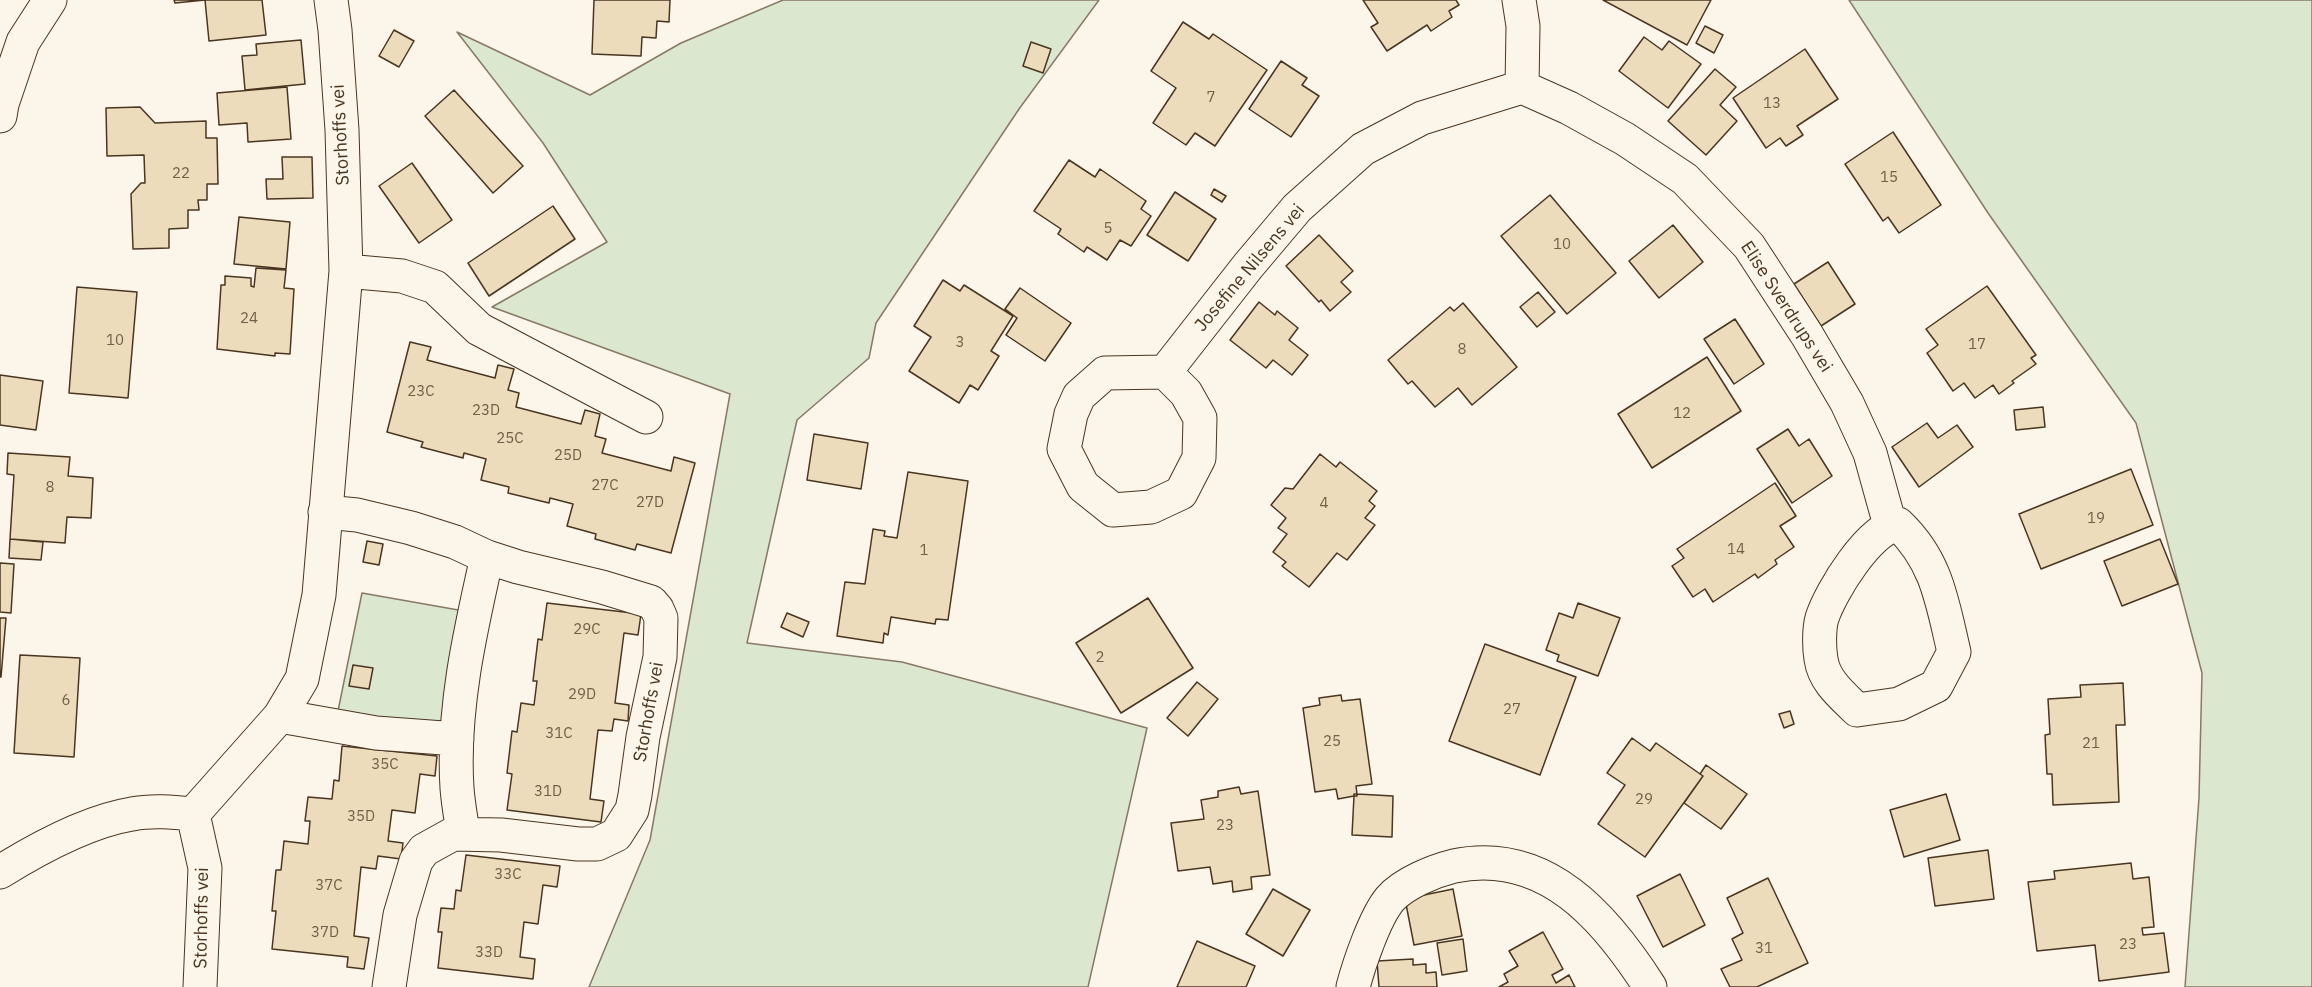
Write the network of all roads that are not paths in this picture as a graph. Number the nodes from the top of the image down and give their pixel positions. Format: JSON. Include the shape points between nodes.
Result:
{"nodes":[{"id":1,"x":50,"y":0,"type":"edge"},
{"id":2,"x":331,"y":0,"type":"edge"},
{"id":3,"x":1519,"y":0,"type":"edge"},
{"id":4,"x":1522,"y":87,"type":"junction"},
{"id":5,"x":0,"y":116,"type":"edge"},
{"id":6,"x":346,"y":271,"type":"junction"},
{"id":7,"x":1165,"y":372,"type":"junction"},
{"id":8,"x":646,"y":417,"type":"dead end"},
{"id":9,"x":325,"y":512,"type":"junction"},
{"id":10,"x":1890,"y":525,"type":"junction"},
{"id":11,"x":487,"y":557,"type":"junction"},
{"id":12,"x":280,"y":716,"type":"junction"},
{"id":13,"x":457,"y":739,"type":"junction"},
{"id":14,"x":193,"y":814,"type":"junction"},
{"id":15,"x":464,"y":833,"type":"junction"},
{"id":16,"x":0,"y":872,"type":"edge"},
{"id":17,"x":200,"y":987,"type":"edge"},
{"id":18,"x":389,"y":987,"type":"edge"},
{"id":19,"x":1353,"y":987,"type":"edge"},
{"id":20,"x":1650,"y":987,"type":"edge"}],
"edges":[{"from":1,"to":5,"type":"street","via":[[23,42]]},
{"from":2,"to":6,"type":"street","name":"Storhoffs vei","via":[[342,130]]},
{"from":3,"to":4,"type":"street","via":[[1523,26]]},
{"from":4,"to":7,"type":"street","name":"Josefine Nilsens vei","via":[[1422,118],[1363,149],[1297,208]]},
{"from":4,"to":10,"type":"street","name":"Elise Sverdrups vei","via":[[1625,139],[1685,178],[1749,246],[1847,403],[1870,453]]},
{"from":6,"to":8,"type":"street","via":[[402,276],[435,287],[479,330]]},
{"from":6,"to":9,"type":"street","name":"Storhoffs vei"},
{"from":7,"to":7,"type":"street","via":[[1186,393],[1200,418],[1199,458],[1181,493],[1151,507],[1113,510],[1083,486],[1064,449],[1071,414],[1079,396],[1105,373]]},
{"from":9,"to":11,"type":"street","name":"Storhoffs vei","via":[[411,528]]},
{"from":9,"to":12,"type":"street","name":"Storhoffs vei","via":[[319,595],[302,680]]},
{"from":10,"to":10,"type":"street","via":[[1859,553],[1836,587],[1821,620],[1821,659],[1829,682],[1857,710],[1899,704],[1936,686],[1954,652],[1936,578],[1915,539],[1898,524]]},
{"from":11,"to":13,"type":"street","via":[[470,640]]},
{"from":11,"to":15,"type":"street","name":"Storhoffs vei","via":[[651,602],[661,618],[660,657],[632,810],[616,834],[597,844],[578,844]]},
{"from":12,"to":13,"type":"street","via":[[376,733]]},
{"from":12,"to":14,"type":"street","name":"Storhoffs vei"},
{"from":13,"to":15,"type":"street","via":[[457,788]]},
{"from":14,"to":16,"type":"street","via":[[131,814],[85,828],[28,854]]},
{"from":14,"to":17,"type":"street","name":"Storhoffs vei","via":[[205,868]]},
{"from":15,"to":18,"type":"street","name":"Storhoffs vei","via":[[437,842],[416,861],[400,915]]},
{"from":19,"to":20,"type":"street","via":[[1365,950],[1390,899],[1437,870],[1472,863],[1515,866],[1551,880],[1592,913],[1627,951]]}]}
